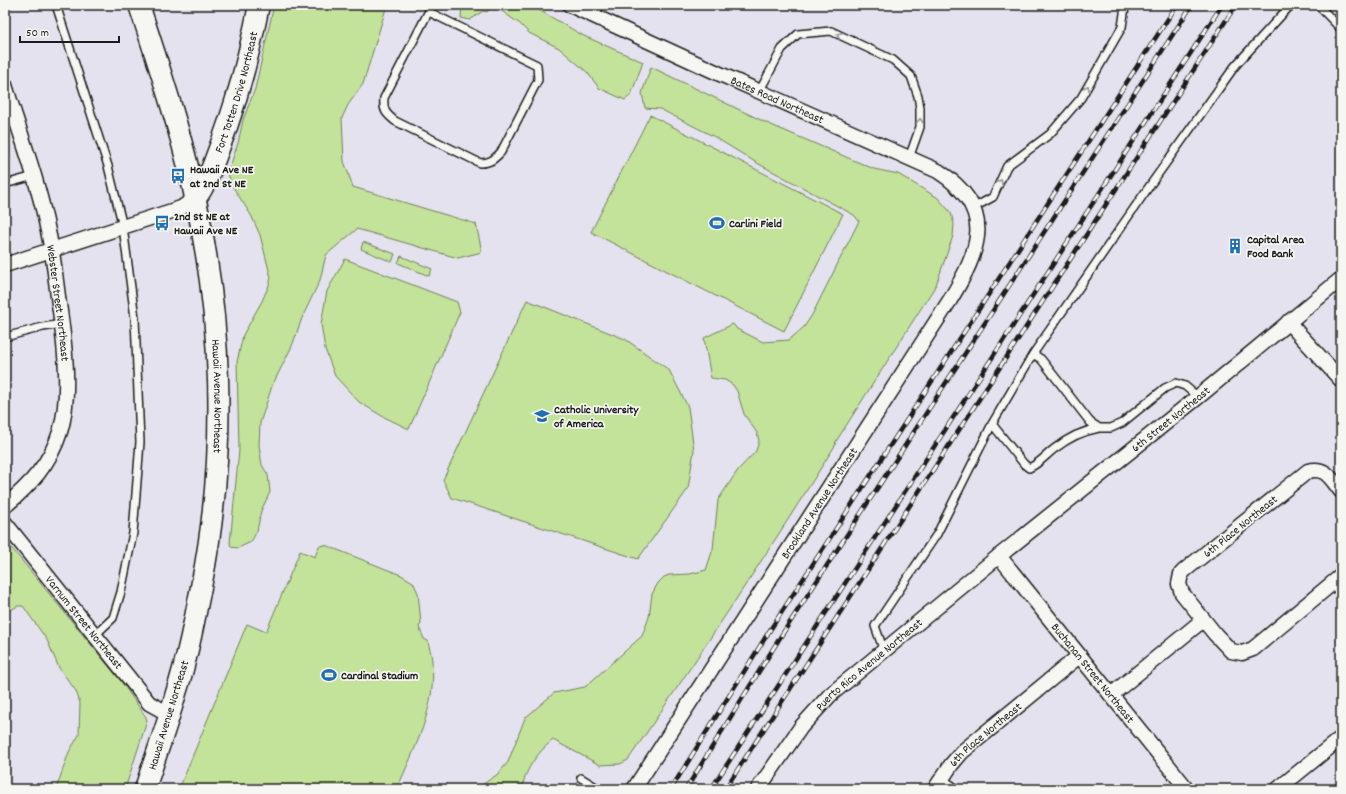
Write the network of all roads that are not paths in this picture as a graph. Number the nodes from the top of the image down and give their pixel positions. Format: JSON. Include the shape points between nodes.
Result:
{"nodes":[{"id":1,"x":56,"y":5,"type":"edge"},
{"id":2,"x":139,"y":5,"type":"edge"},
{"id":3,"x":260,"y":5,"type":"edge"},
{"id":4,"x":570,"y":5,"type":"edge"},
{"id":5,"x":1124,"y":5,"type":"edge"},
{"id":6,"x":1294,"y":5,"type":"edge"},
{"id":7,"x":1318,"y":5,"type":"edge"},
{"id":8,"x":430,"y":8,"type":"edge"},
{"id":9,"x":597,"y":10,"type":"edge"},
{"id":10,"x":1341,"y":29,"type":"edge"},
{"id":11,"x":5,"y":85,"type":"edge"},
{"id":12,"x":759,"y":92,"type":"junction"},
{"id":13,"x":909,"y":158,"type":"junction"},
{"id":14,"x":34,"y":176,"type":"junction"},
{"id":15,"x":5,"y":184,"type":"edge"},
{"id":16,"x":196,"y":198,"type":"junction"},
{"id":17,"x":973,"y":208,"type":"junction"},
{"id":18,"x":123,"y":227,"type":"junction"},
{"id":19,"x":51,"y":250,"type":"junction"},
{"id":20,"x":5,"y":265,"type":"edge"},
{"id":21,"x":1341,"y":279,"type":"edge"},
{"id":22,"x":1288,"y":322,"type":"junction"},
{"id":23,"x":62,"y":324,"type":"junction"},
{"id":24,"x":5,"y":337,"type":"edge"},
{"id":25,"x":1033,"y":354,"type":"junction"},
{"id":26,"x":1341,"y":380,"type":"edge"},
{"id":27,"x":1198,"y":397,"type":"junction"},
{"id":28,"x":992,"y":424,"type":"junction"},
{"id":29,"x":1099,"y":428,"type":"junction"},
{"id":30,"x":1341,"y":491,"type":"edge"},
{"id":31,"x":5,"y":506,"type":"edge"},
{"id":32,"x":5,"y":523,"type":"edge"},
{"id":33,"x":999,"y":556,"type":"junction"},
{"id":34,"x":1341,"y":576,"type":"edge"},
{"id":35,"x":1203,"y":620,"type":"junction"},
{"id":36,"x":95,"y":635,"type":"junction"},
{"id":37,"x":884,"y":651,"type":"junction"},
{"id":38,"x":1079,"y":656,"type":"junction"},
{"id":39,"x":1111,"y":695,"type":"junction"},
{"id":40,"x":169,"y":714,"type":"junction"},
{"id":41,"x":1341,"y":738,"type":"edge"},
{"id":42,"x":581,"y":778,"type":"dead end"},
{"id":43,"x":942,"y":787,"type":"edge"},
{"id":44,"x":145,"y":789,"type":"edge"},
{"id":45,"x":599,"y":789,"type":"edge"},
{"id":46,"x":634,"y":789,"type":"edge"},
{"id":47,"x":758,"y":789,"type":"edge"},
{"id":48,"x":1187,"y":789,"type":"edge"},
{"id":49,"x":1278,"y":789,"type":"edge"}],
"edges":[{"from":1,"to":18,"type":"lane","via":[[108,166]]},
{"from":2,"to":16,"type":"street","name":"Hawaii Avenue Northeast","via":[[179,132]]},
{"from":3,"to":16,"type":"street","name":"Fort Totten Drive Northeast","via":[[234,106],[211,170]]},
{"from":4,"to":9,"type":"street","name":"Bates Road Northeast"},
{"from":17,"to":5,"type":"lane","one_way":true,"via":[[993,197],[1008,166],[1050,134],[1081,98],[1122,27]]},
{"from":6,"to":25,"type":"lane","via":[[1289,7],[1236,66]]},
{"from":7,"to":10,"type":"lane"},
{"from":8,"to":8,"type":"lane","via":[[384,98],[383,107],[395,121],[480,163],[488,163],[501,152],[538,80],[537,65]]},
{"from":9,"to":12,"type":"street","name":"Bates Road Northeast"},
{"from":11,"to":14,"type":"street","name":"Webster Street Northeast"},
{"from":12,"to":13,"type":"street","name":"Bates Road Northeast"},
{"from":13,"to":12,"type":"lane","one_way":true,"via":[[920,127],[918,96],[911,76],[893,60],[830,31],[798,34],[782,49]]},
{"from":13,"to":17,"type":"street","name":"Bates Road Northeast","via":[[950,179],[965,194]]},
{"from":14,"to":15,"type":"lane"},
{"from":14,"to":19,"type":"street","name":"Webster Street Northeast"},
{"from":16,"to":18,"type":"street","via":[[181,208]]},
{"from":16,"to":40,"type":"street","name":"Hawaii Avenue Northeast","via":[[208,265],[216,335],[217,461],[212,522],[202,585],[187,654]]},
{"from":17,"to":46,"type":"street","name":"Brookland Avenue Northeast","via":[[978,222],[975,247],[953,295]]},
{"from":18,"to":19,"type":"street"},
{"from":18,"to":36,"type":"lane","via":[[135,318],[140,442],[133,533],[122,592],[113,618]]},
{"from":19,"to":20,"type":"street"},
{"from":19,"to":23,"type":"street","name":"Webster Street Northeast"},
{"from":21,"to":22,"type":"street","name":"6th Street Northeast"},
{"from":22,"to":26,"type":"street"},
{"from":22,"to":27,"type":"street","name":"6th Street Northeast"},
{"from":23,"to":24,"type":"lane"},
{"from":23,"to":31,"type":"street","name":"Webster Street Northeast","via":[[66,380],[60,431],[41,471]]},
{"from":25,"to":28,"type":"lane"},
{"from":25,"to":29,"type":"lane","via":[[1041,359],[1090,422]]},
{"from":27,"to":29,"type":"lane","via":[[1185,386],[1176,383],[1165,388],[1122,423],[1111,428]]},
{"from":27,"to":33,"type":"street","name":"6th Street Northeast"},
{"from":28,"to":29,"type":"lane","via":[[1029,468],[1073,436]]},
{"from":28,"to":37,"type":"lane","via":[[937,534],[875,626]]},
{"from":30,"to":35,"type":"street","name":"6th Place Northeast","via":[[1324,471],[1316,468],[1308,471],[1185,570],[1181,574],[1179,584],[1182,593]]},
{"from":32,"to":36,"type":"street","name":"Varnum Street Northeast"},
{"from":33,"to":37,"type":"street","name":"Puerto Rico Avenue Northeast"},
{"from":33,"to":38,"type":"street","name":"Buchanan Street Northeast"},
{"from":34,"to":35,"type":"street","name":"6th Place Northeast","via":[[1253,649],[1242,653],[1231,651]]},
{"from":35,"to":39,"type":"street"},
{"from":36,"to":40,"type":"street","name":"Varnum Street Northeast","via":[[149,703]]},
{"from":37,"to":47,"type":"street","name":"Puerto Rico Avenue Northeast","via":[[817,708]]},
{"from":38,"to":39,"type":"street","name":"Buchanan Street Northeast"},
{"from":38,"to":43,"type":"street","name":"6th Place Northeast","via":[[970,745],[951,764]]},
{"from":39,"to":48,"type":"street","name":"Buchanan Street Northeast"},
{"from":40,"to":44,"type":"street","name":"Hawaii Avenue Northeast"},
{"from":41,"to":49,"type":"street"},
{"from":42,"to":45,"type":"lane"}]}
